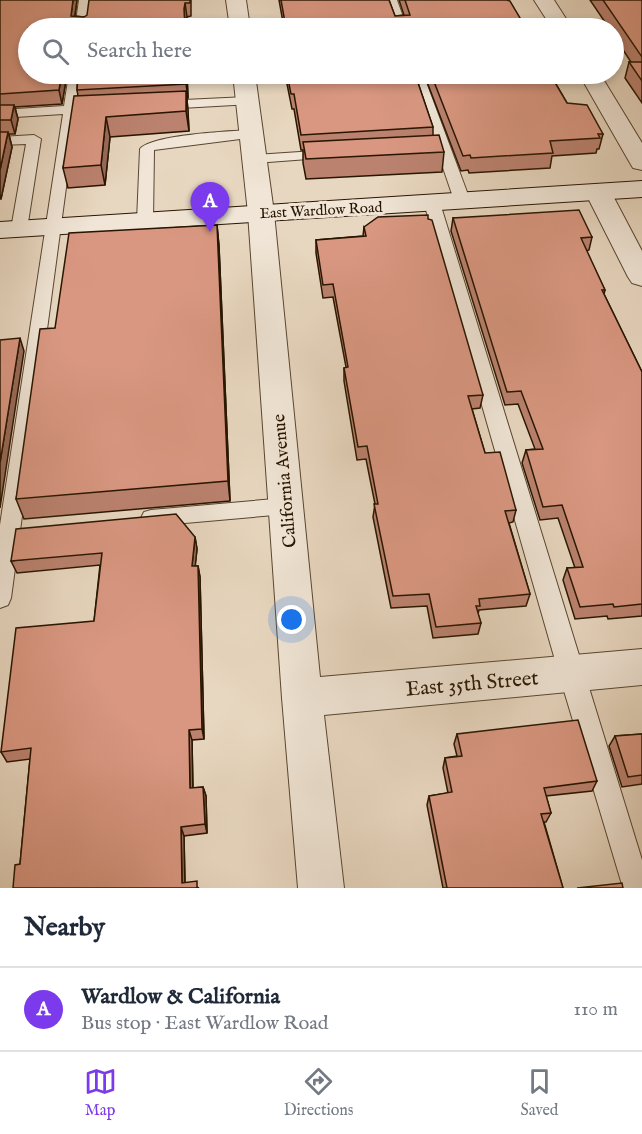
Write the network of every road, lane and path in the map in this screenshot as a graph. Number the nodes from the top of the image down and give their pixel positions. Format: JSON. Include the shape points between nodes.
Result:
{"nodes":[{"id":1,"x":85,"y":0,"type":"edge"},
{"id":2,"x":237,"y":0,"type":"edge"},
{"id":3,"x":391,"y":0,"type":"edge"},
{"id":4,"x":544,"y":0,"type":"edge"},
{"id":5,"x":82,"y":18,"type":"edge"},
{"id":6,"x":239,"y":18,"type":"edge"},
{"id":7,"x":397,"y":18,"type":"edge"},
{"id":8,"x":555,"y":18,"type":"edge"},
{"id":9,"x":73,"y":84,"type":"edge"},
{"id":10,"x":245,"y":84,"type":"edge"},
{"id":11,"x":420,"y":84,"type":"edge"},
{"id":12,"x":595,"y":84,"type":"edge"},
{"id":13,"x":247,"y":100,"type":"junction"},
{"id":14,"x":152,"y":106,"type":"edge"},
{"id":15,"x":93,"y":109,"type":"edge"},
{"id":16,"x":69,"y":110,"type":"junction"},
{"id":17,"x":0,"y":114,"type":"edge"},
{"id":18,"x":251,"y":134,"type":"junction"},
{"id":19,"x":0,"y":141,"type":"edge"},
{"id":20,"x":348,"y":153,"type":"edge"},
{"id":21,"x":255,"y":159,"type":"junction"},
{"id":22,"x":642,"y":163,"type":"edge"},
{"id":23,"x":642,"y":189,"type":"edge"},
{"id":24,"x":598,"y":192,"type":"junction"},
{"id":25,"x":462,"y":200,"type":"junction"},
{"id":26,"x":432,"y":203,"type":"junction"},
{"id":27,"x":261,"y":213,"type":"junction"},
{"id":28,"x":145,"y":221,"type":"junction"},
{"id":29,"x":54,"y":226,"type":"junction"},
{"id":30,"x":9,"y":229,"type":"edge"},
{"id":31,"x":642,"y":277,"type":"edge"},
{"id":32,"x":286,"y":506,"type":"junction"},
{"id":33,"x":136,"y":520,"type":"edge"},
{"id":34,"x":33,"y":529,"type":"edge"},
{"id":35,"x":5,"y":531,"type":"edge"},
{"id":36,"x":0,"y":598,"type":"edge"},
{"id":37,"x":642,"y":667,"type":"edge"},
{"id":38,"x":571,"y":674,"type":"junction"},
{"id":39,"x":302,"y":698,"type":"junction"},
{"id":40,"x":321,"y":888,"type":"edge"},
{"id":41,"x":637,"y":888,"type":"edge"}],
"edges":[{"from":1,"to":5,"type":"lane"},
{"from":2,"to":6,"type":"street"},
{"from":3,"to":7,"type":"lane"},
{"from":4,"to":8,"type":"street"},
{"from":9,"to":16,"type":"lane"},
{"from":10,"to":13,"type":"street","name":"California Avenue"},
{"from":11,"to":25,"type":"lane","via":[[437,149]]},
{"from":12,"to":22,"type":"street"},
{"from":13,"to":14,"type":"lane"},
{"from":13,"to":18,"type":"street","name":"California Avenue"},
{"from":15,"to":16,"type":"lane"},
{"from":16,"to":17,"type":"lane"},
{"from":16,"to":29,"type":"lane"},
{"from":18,"to":21,"type":"street","name":"California Avenue"},
{"from":18,"to":28,"type":"lane","via":[[205,137],[147,149]]},
{"from":19,"to":30,"type":"lane","via":[[34,139]]},
{"from":20,"to":21,"type":"lane"},
{"from":21,"to":27,"type":"street","name":"California Avenue"},
{"from":23,"to":24,"type":"street","name":"East Wardlow Road"},
{"from":24,"to":25,"type":"street","name":"East Wardlow Road"},
{"from":24,"to":31,"type":"street"},
{"from":25,"to":26,"type":"street","name":"East Wardlow Road"},
{"from":26,"to":27,"type":"street","name":"East Wardlow Road"},
{"from":26,"to":38,"type":"lane"},
{"from":27,"to":28,"type":"street","name":"East Wardlow Road"},
{"from":27,"to":32,"type":"street","name":"California Avenue"},
{"from":28,"to":29,"type":"street","name":"East Wardlow Road"},
{"from":29,"to":30,"type":"street","name":"East Wardlow Road"},
{"from":29,"to":35,"type":"lane"},
{"from":32,"to":33,"type":"lane"},
{"from":32,"to":39,"type":"street","name":"California Avenue"},
{"from":34,"to":35,"type":"lane"},
{"from":35,"to":36,"type":"lane"},
{"from":37,"to":38,"type":"street","name":"East 35th Street"},
{"from":38,"to":39,"type":"street","name":"East 35th Street"},
{"from":38,"to":41,"type":"lane"},
{"from":39,"to":40,"type":"street","name":"California Avenue"}]}
